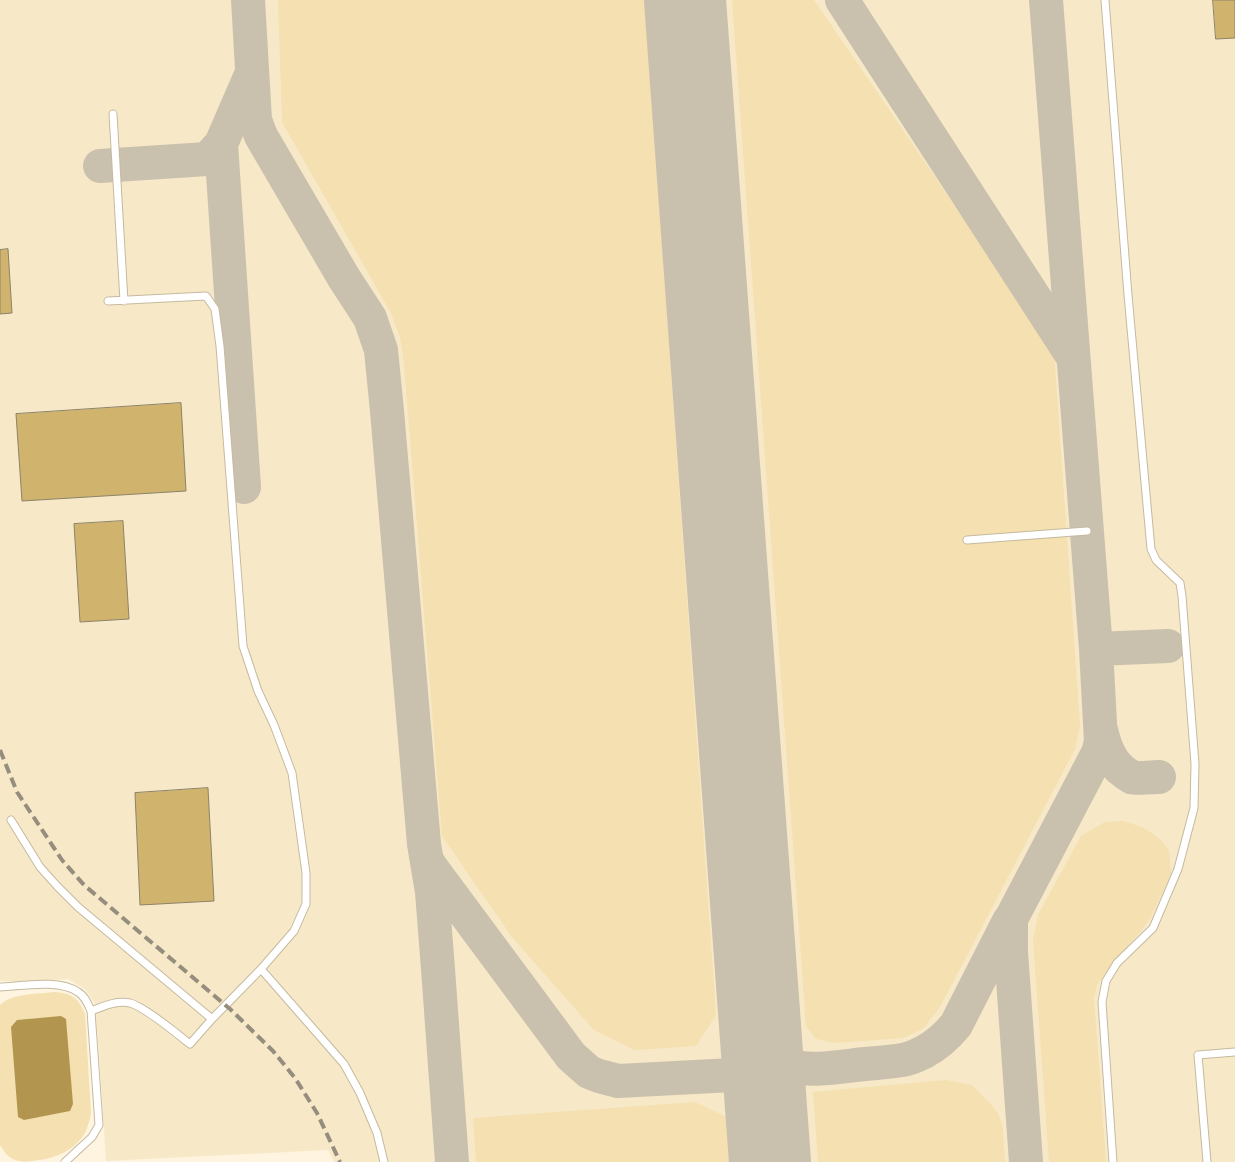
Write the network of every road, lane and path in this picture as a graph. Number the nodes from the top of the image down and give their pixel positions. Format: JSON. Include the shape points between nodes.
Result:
{"nodes":[{"id":1,"x":1105,"y":0,"type":"edge"},
{"id":2,"x":113,"y":114,"type":"dead end"},
{"id":3,"x":124,"y":301,"type":"junction"},
{"id":4,"x":108,"y":302,"type":"dead end"},
{"id":5,"x":1087,"y":531,"type":"dead end"},
{"id":6,"x":967,"y":540,"type":"dead end"},
{"id":7,"x":12,"y":820,"type":"dead end"},
{"id":8,"x":261,"y":969,"type":"junction"},
{"id":9,"x":0,"y":987,"type":"edge"},
{"id":10,"x":91,"y":1010,"type":"junction"},
{"id":11,"x":212,"y":1019,"type":"junction"},
{"id":12,"x":1235,"y":1052,"type":"edge"},
{"id":13,"x":65,"y":1162,"type":"edge"},
{"id":14,"x":384,"y":1162,"type":"edge"},
{"id":15,"x":1113,"y":1162,"type":"edge"},
{"id":16,"x":1207,"y":1162,"type":"edge"}],
"edges":[{"from":1,"to":15,"type":"lane","via":[[1151,549],[1156,560],[1180,583],[1196,764],[1194,808],[1171,886],[1153,928],[1117,963],[1106,981],[1102,1002]]},
{"from":2,"to":3,"type":"lane"},
{"from":3,"to":4,"type":"lane"},
{"from":3,"to":8,"type":"lane","via":[[206,296],[215,309],[242,646],[292,773],[306,873],[306,904],[294,931]]},
{"from":5,"to":6,"type":"lane"},
{"from":7,"to":11,"type":"lane","via":[[40,867],[56,886]]},
{"from":8,"to":11,"type":"lane"},
{"from":8,"to":14,"type":"lane","via":[[344,1064],[377,1133]]},
{"from":9,"to":10,"type":"lane","via":[[65,986],[78,992]]},
{"from":10,"to":11,"type":"lane","via":[[121,1003],[140,1006],[190,1044]]},
{"from":10,"to":13,"type":"lane","via":[[99,1125],[92,1137]]},
{"from":12,"to":16,"type":"lane","via":[[1198,1055]]}]}
